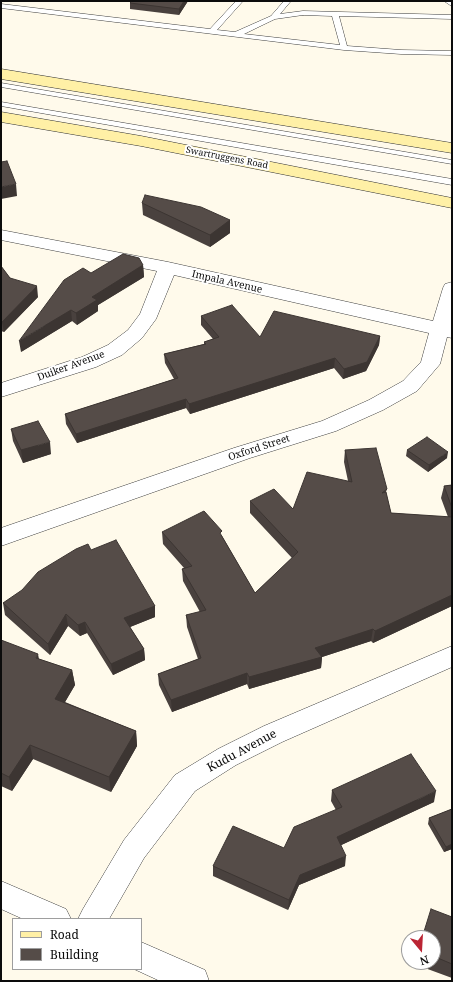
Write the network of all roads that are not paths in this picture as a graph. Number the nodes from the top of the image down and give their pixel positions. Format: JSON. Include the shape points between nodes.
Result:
{"nodes":[{"id":1,"x":240,"y":1,"type":"edge"},
{"id":2,"x":288,"y":1,"type":"edge"},
{"id":3,"x":447,"y":1,"type":"edge"},
{"id":4,"x":452,"y":4,"type":"edge"},
{"id":5,"x":1,"y":6,"type":"edge"},
{"id":6,"x":335,"y":14,"type":"junction"},
{"id":7,"x":273,"y":17,"type":"junction"},
{"id":8,"x":452,"y":17,"type":"edge"},
{"id":9,"x":212,"y":32,"type":"junction"},
{"id":10,"x":236,"y":34,"type":"junction"},
{"id":11,"x":344,"y":48,"type":"junction"},
{"id":12,"x":452,"y":53,"type":"edge"},
{"id":13,"x":1,"y":74,"type":"edge"},
{"id":14,"x":1,"y":85,"type":"edge"},
{"id":15,"x":1,"y":104,"type":"edge"},
{"id":16,"x":1,"y":117,"type":"edge"},
{"id":17,"x":452,"y":148,"type":"edge"},
{"id":18,"x":452,"y":162,"type":"edge"},
{"id":19,"x":452,"y":182,"type":"edge"},
{"id":20,"x":452,"y":203,"type":"edge"},
{"id":21,"x":1,"y":235,"type":"edge"},
{"id":22,"x":168,"y":268,"type":"junction"},
{"id":23,"x":452,"y":288,"type":"edge"},
{"id":24,"x":446,"y":331,"type":"edge"},
{"id":25,"x":1,"y":390,"type":"edge"},
{"id":26,"x":1,"y":537,"type":"edge"},
{"id":27,"x":452,"y":656,"type":"edge"},
{"id":28,"x":1,"y":895,"type":"edge"},
{"id":29,"x":54,"y":918,"type":"edge"},
{"id":30,"x":94,"y":918,"type":"edge"},
{"id":31,"x":142,"y":957,"type":"edge"},
{"id":32,"x":194,"y":981,"type":"edge"}],
"edges":[{"from":1,"to":9,"type":"lane"},
{"from":2,"to":7,"type":"lane"},
{"from":3,"to":4,"type":"lane"},
{"from":5,"to":9,"type":"lane"},
{"from":6,"to":7,"type":"lane","via":[[303,13]]},
{"from":6,"to":8,"type":"lane"},
{"from":6,"to":11,"type":"lane"},
{"from":7,"to":10,"type":"lane"},
{"from":9,"to":10,"type":"lane"},
{"from":10,"to":11,"type":"lane"},
{"from":11,"to":12,"type":"lane"},
{"from":13,"to":17,"type":"main road"},
{"from":14,"to":18,"type":"lane"},
{"from":15,"to":19,"type":"lane"},
{"from":16,"to":20,"type":"main road","name":"Swartruggens Road","via":[[141,141]]},
{"from":21,"to":22,"type":"street","name":"Impala Avenue"},
{"from":22,"to":24,"type":"street","name":"Impala Avenue"},
{"from":22,"to":25,"type":"street","name":"Duiker Avenue","via":[[149,315],[135,334],[115,350],[89,362]]},
{"from":23,"to":24,"type":"street","name":"Oxford Street"},
{"from":24,"to":26,"type":"street","name":"Oxford Street","via":[[430,364],[410,386],[376,405],[329,426],[242,453]]},
{"from":27,"to":30,"type":"street","name":"Kudu Avenue","via":[[273,734],[227,757],[185,783],[134,849]]},
{"from":28,"to":29,"type":"street"},
{"from":31,"to":32,"type":"street"}]}
